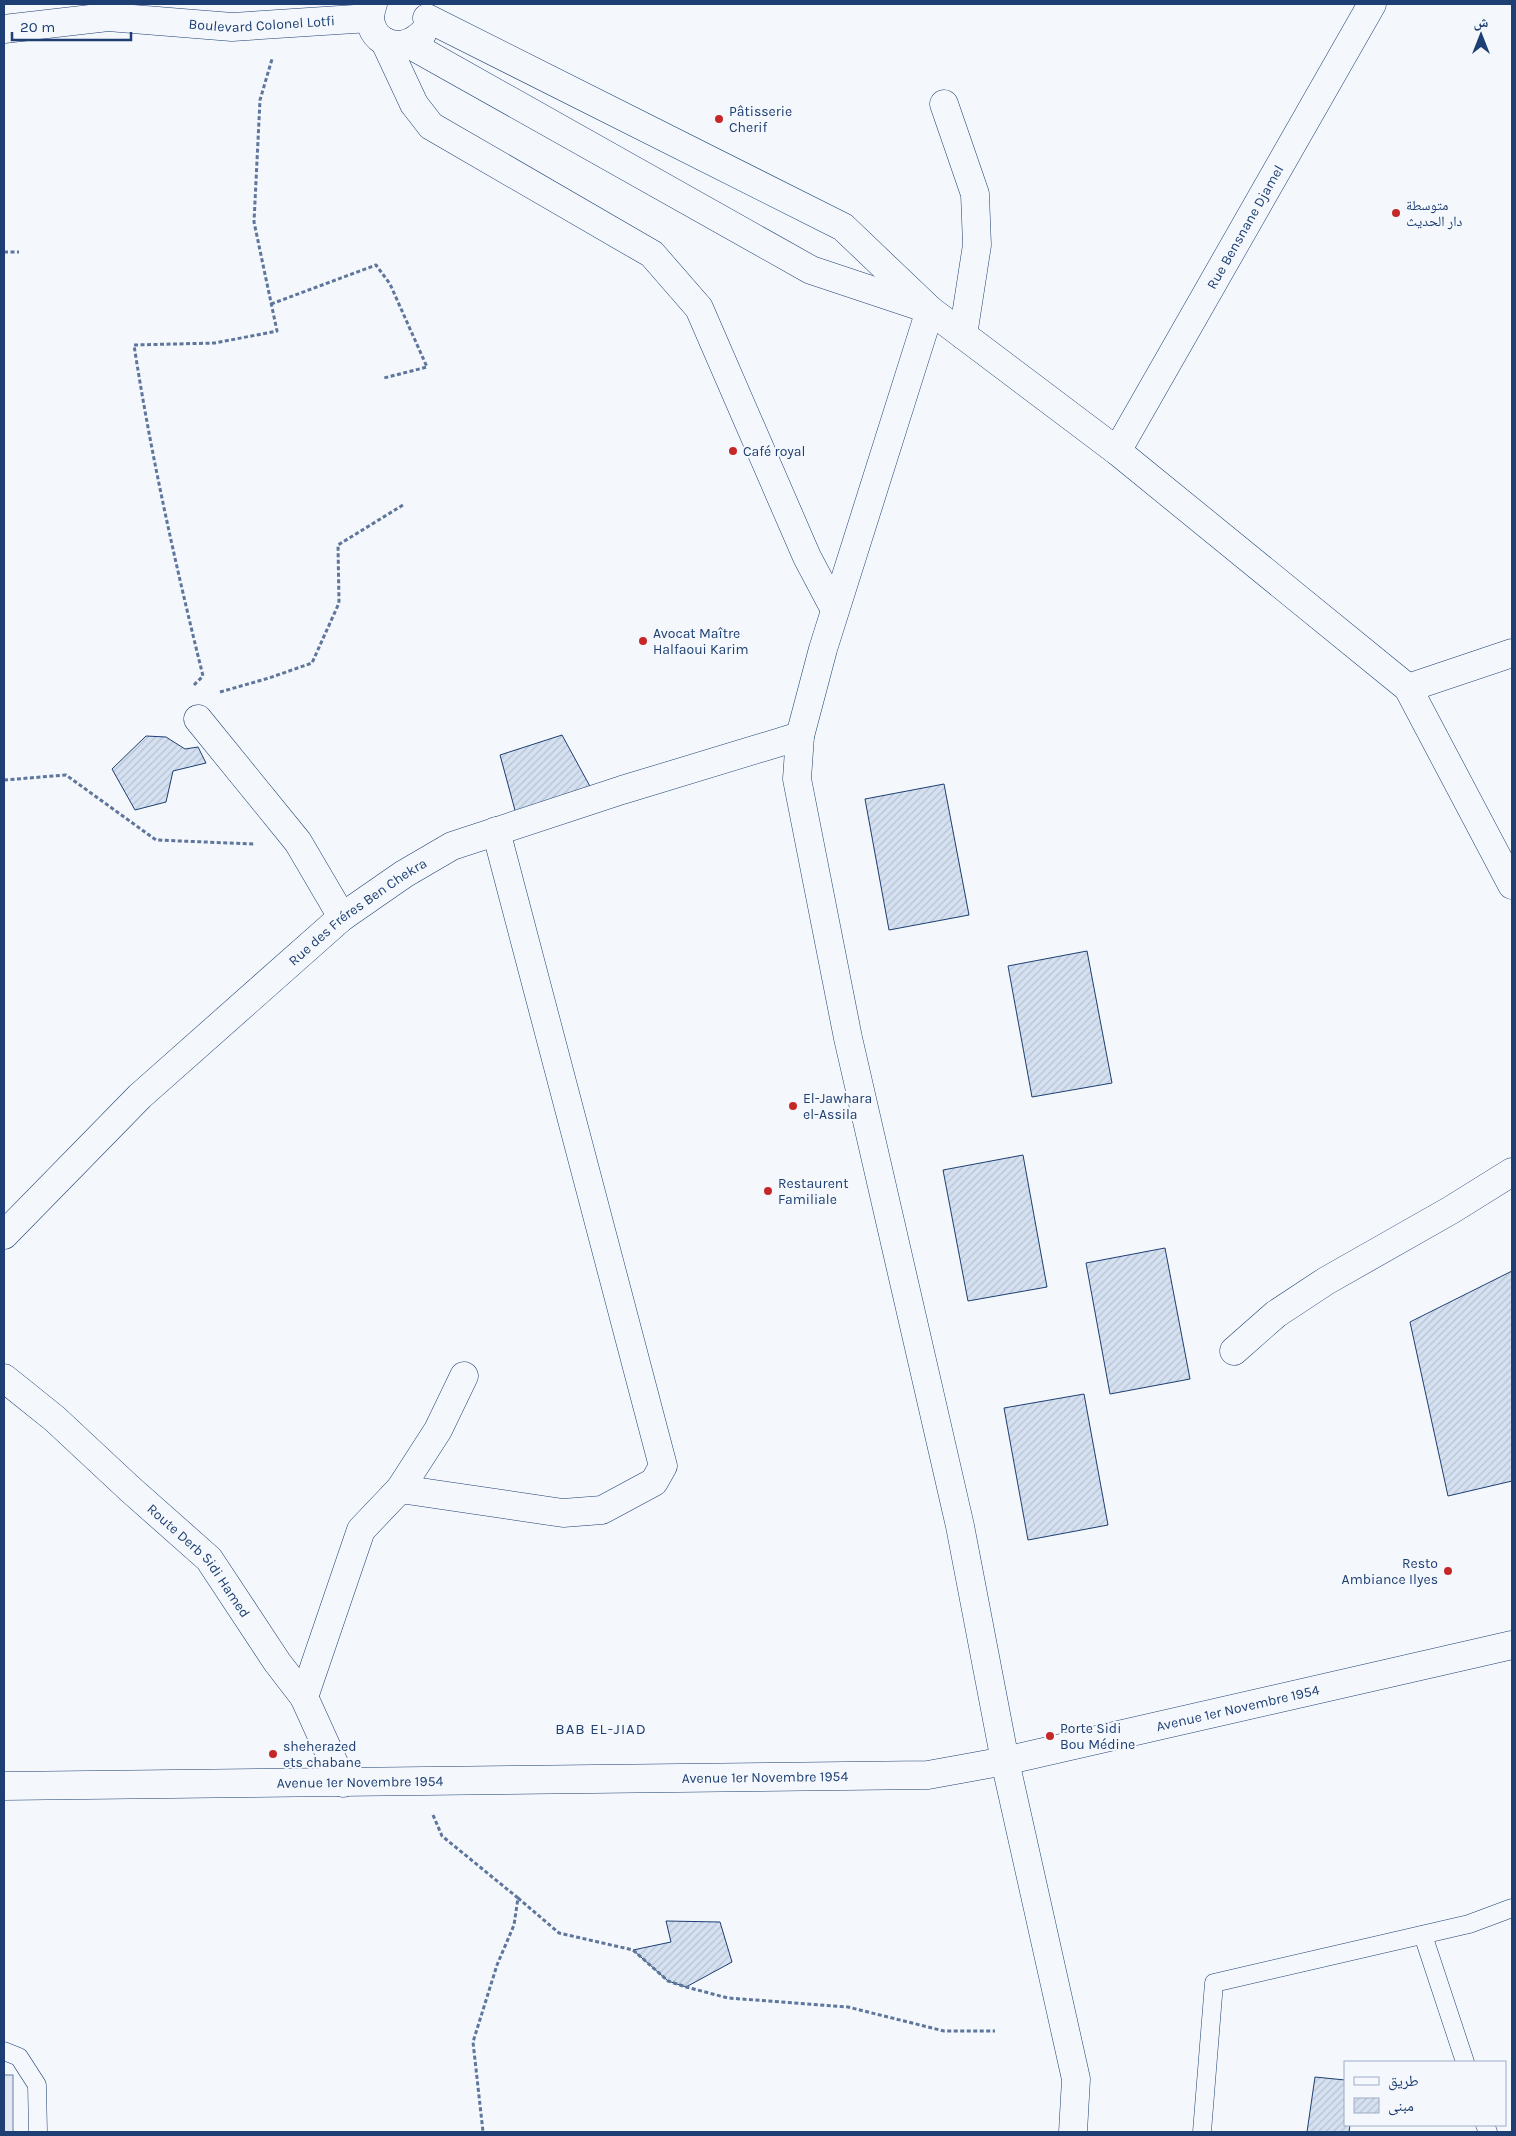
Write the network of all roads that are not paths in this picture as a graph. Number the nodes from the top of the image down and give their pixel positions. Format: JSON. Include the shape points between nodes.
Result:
{"nodes":[{"id":1,"x":1372,"y":4,"type":"edge"},
{"id":2,"x":372,"y":11,"type":"edge"},
{"id":3,"x":426,"y":11,"type":"edge"},
{"id":4,"x":4,"y":29,"type":"edge"},
{"id":5,"x":397,"y":43,"type":"junction"},
{"id":6,"x":944,"y":104,"type":"dead end"},
{"id":7,"x":930,"y":310,"type":"junction"},
{"id":8,"x":964,"y":336,"type":"junction"},
{"id":9,"x":1117,"y":451,"type":"junction"},
{"id":10,"x":834,"y":608,"type":"junction"},
{"id":11,"x":1512,"y":653,"type":"edge"},
{"id":12,"x":1408,"y":688,"type":"junction"},
{"id":13,"x":193,"y":710,"type":"road end"},
{"id":14,"x":800,"y":736,"type":"junction"},
{"id":15,"x":496,"y":831,"type":"junction"},
{"id":16,"x":1512,"y":884,"type":"edge"},
{"id":17,"x":342,"y":917,"type":"junction"},
{"id":18,"x":1512,"y":1172,"type":"edge"},
{"id":19,"x":4,"y":1235,"type":"edge"},
{"id":20,"x":1234,"y":1351,"type":"dead end"},
{"id":21,"x":464,"y":1376,"type":"dead end"},
{"id":22,"x":4,"y":1378,"type":"edge"},
{"id":23,"x":400,"y":1489,"type":"junction"},
{"id":24,"x":1512,"y":1644,"type":"edge"},
{"id":25,"x":304,"y":1698,"type":"junction"},
{"id":26,"x":1005,"y":1761,"type":"junction"},
{"id":27,"x":343,"y":1783,"type":"junction"},
{"id":28,"x":4,"y":1786,"type":"edge"},
{"id":29,"x":1512,"y":1908,"type":"edge"},
{"id":30,"x":1423,"y":1935,"type":"junction"},
{"id":31,"x":4,"y":2051,"type":"edge"},
{"id":32,"x":1465,"y":2061,"type":"edge"},
{"id":33,"x":38,"y":2132,"type":"edge"},
{"id":34,"x":1073,"y":2132,"type":"edge"},
{"id":35,"x":1202,"y":2132,"type":"edge"}],
"edges":[{"from":1,"to":9,"type":"street","name":"Rue Bensnane Djamel"},
{"from":2,"to":4,"type":"street","name":"Boulevard Colonel Lotfi","via":[[232,27],[108,17]]},
{"from":2,"to":5,"type":"street","via":[[377,36]]},
{"from":3,"to":5,"type":"street","via":[[422,34]]},
{"from":3,"to":7,"type":"street","via":[[843,227]]},
{"from":5,"to":7,"type":"street","via":[[811,270]]},
{"from":5,"to":10,"type":"street","via":[[414,104],[431,126],[652,254],[699,308],[807,557]]},
{"from":6,"to":8,"type":"street","via":[[975,194],[977,245]]},
{"from":7,"to":8,"type":"street"},
{"from":7,"to":10,"type":"street"},
{"from":8,"to":9,"type":"street"},
{"from":9,"to":12,"type":"street"},
{"from":10,"to":14,"type":"street"},
{"from":11,"to":12,"type":"street"},
{"from":12,"to":16,"type":"street"},
{"from":13,"to":17,"type":"street","via":[[298,842]]},
{"from":14,"to":15,"type":"street","name":"Rue des Fréres Ben Chekra"},
{"from":14,"to":26,"type":"street","via":[[798,779],[848,1038],[960,1526]]},
{"from":15,"to":17,"type":"street","name":"Rue des Fréres Ben Chekra","via":[[452,846],[404,874]]},
{"from":15,"to":23,"type":"street","via":[[663,1466],[654,1482],[602,1510],[563,1512]]},
{"from":17,"to":19,"type":"street","name":"Rue des Fréres Ben Chekra","via":[[140,1096]]},
{"from":18,"to":20,"type":"street","via":[[1326,1281],[1276,1314]]},
{"from":21,"to":23,"type":"street","via":[[438,1430]]},
{"from":22,"to":25,"type":"street","name":"Route Derb Sidi Hamed","via":[[55,1419],[208,1559]]},
{"from":23,"to":25,"type":"street","via":[[362,1530]]},
{"from":24,"to":26,"type":"street","name":"Avenue 1er Novembre 1954"},
{"from":25,"to":27,"type":"street","name":"Route Derb Sidi Hamed"},
{"from":26,"to":27,"type":"street","name":"Avenue 1er Novembre 1954","via":[[928,1775]]},
{"from":26,"to":34,"type":"street","via":[[1076,2079]]},
{"from":27,"to":28,"type":"street","name":"Avenue 1er Novembre 1954"},
{"from":29,"to":30,"type":"lane","via":[[1469,1924]]},
{"from":30,"to":32,"type":"lane"},
{"from":30,"to":35,"type":"lane","via":[[1214,1984]]},
{"from":31,"to":33,"type":"lane","via":[[19,2058],[37,2084]]}]}
